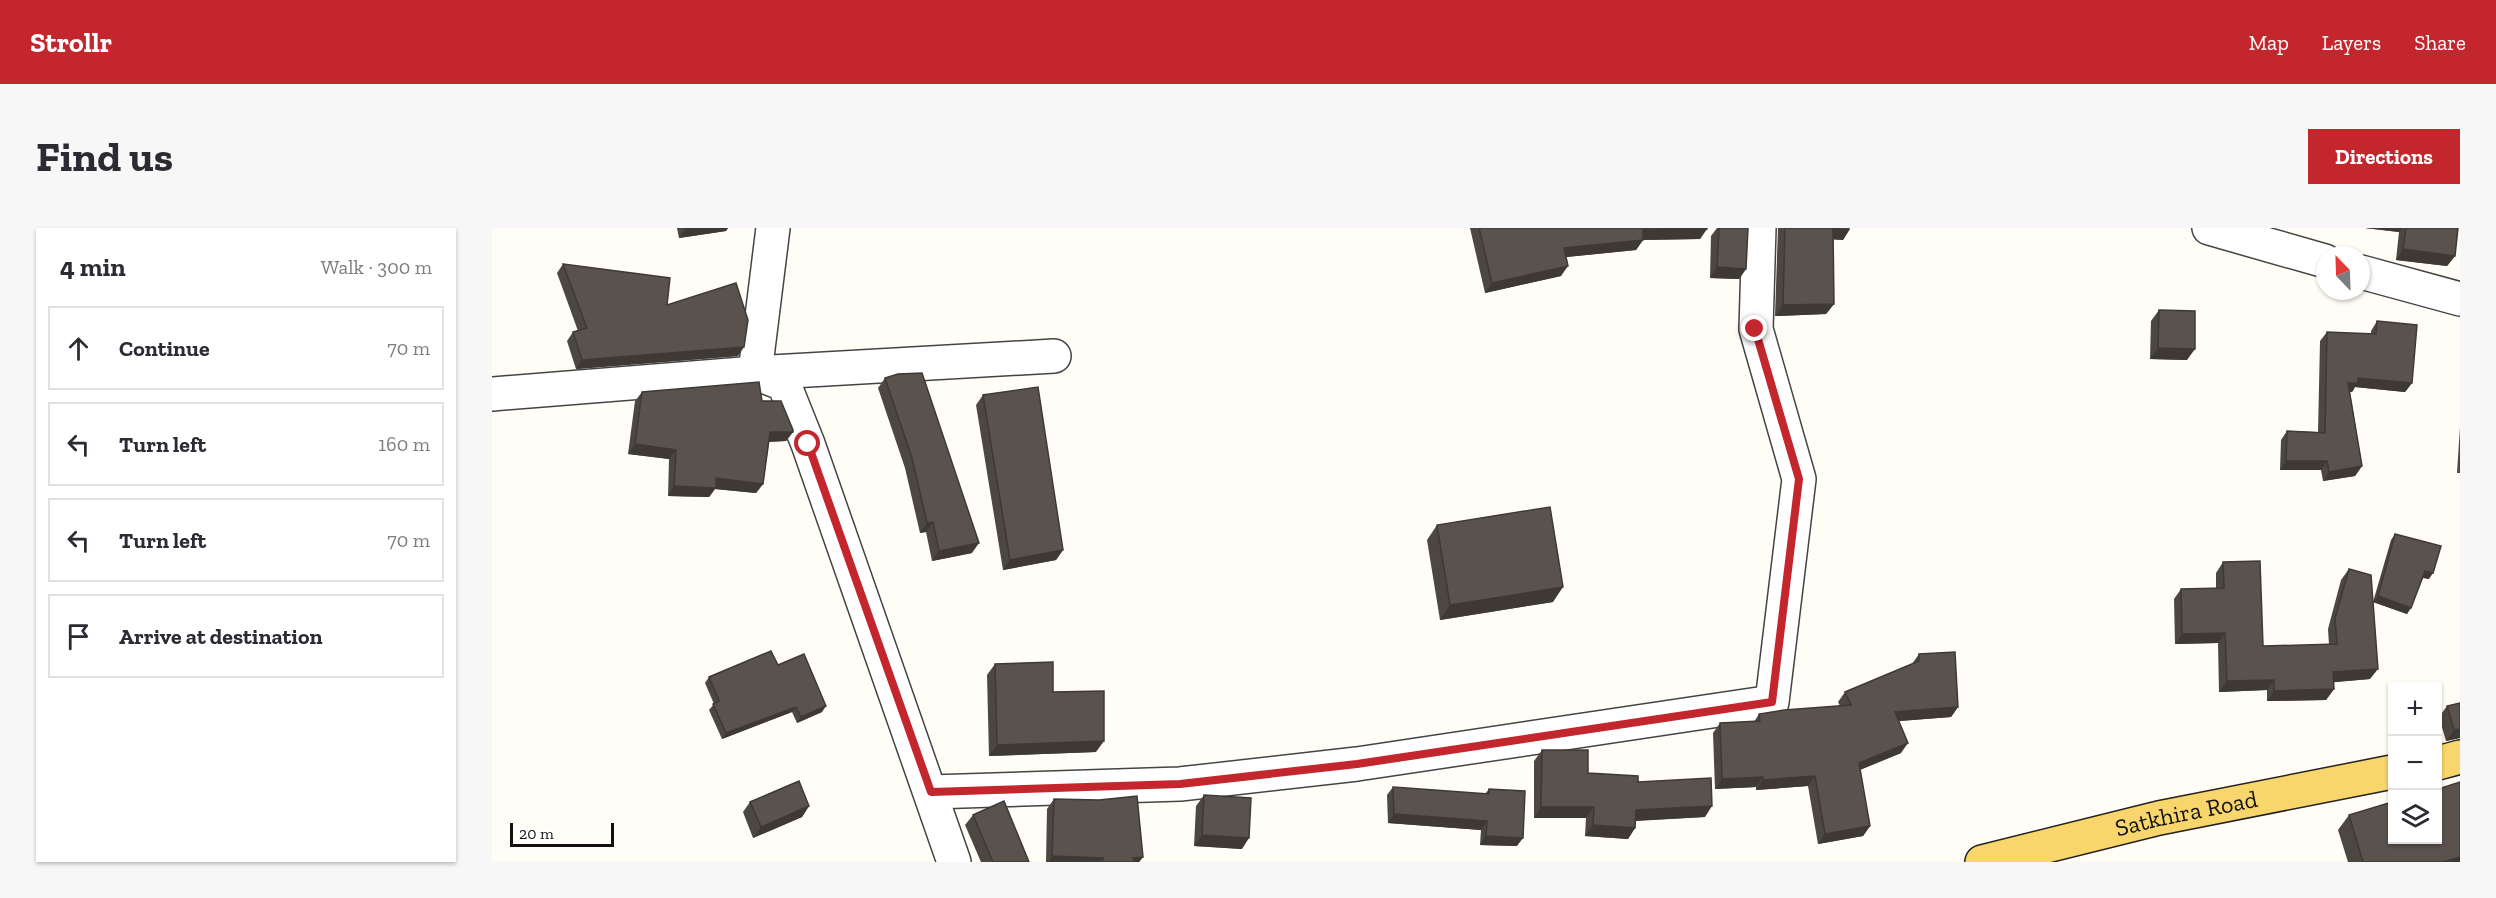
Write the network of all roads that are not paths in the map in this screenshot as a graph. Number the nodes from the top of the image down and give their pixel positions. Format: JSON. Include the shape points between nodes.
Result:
{"nodes":[{"id":1,"x":773,"y":228,"type":"edge"},
{"id":2,"x":1759,"y":228,"type":"edge"},
{"id":3,"x":2209,"y":228,"type":"edge"},
{"id":4,"x":2292,"y":240,"type":"edge"},
{"id":5,"x":2316,"y":255,"type":"edge"},
{"id":6,"x":2370,"y":274,"type":"edge"},
{"id":7,"x":2460,"y":299,"type":"edge"},
{"id":8,"x":1054,"y":356,"type":"dead end"},
{"id":9,"x":755,"y":373,"type":"junction"},
{"id":10,"x":492,"y":394,"type":"edge"},
{"id":11,"x":2460,"y":758,"type":"edge"},
{"id":12,"x":2442,"y":762,"type":"edge"},
{"id":13,"x":2388,"y":773,"type":"edge"},
{"id":14,"x":931,"y":792,"type":"junction"},
{"id":15,"x":954,"y":862,"type":"edge"},
{"id":16,"x":1982,"y":862,"type":"edge"}],
"edges":[{"from":1,"to":9,"type":"street"},
{"from":2,"to":14,"type":"street","via":[[1755,329],[1799,479],[1772,702],[1357,764],[1180,784]]},
{"from":3,"to":4,"type":"street"},
{"from":4,"to":5,"type":"street"},
{"from":6,"to":7,"type":"street"},
{"from":8,"to":9,"type":"street"},
{"from":9,"to":10,"type":"street"},
{"from":9,"to":14,"type":"street","via":[[784,384]]},
{"from":11,"to":12,"type":"main road"},
{"from":13,"to":16,"type":"main road","name":"Satkhira Road","via":[[2159,818]]},
{"from":14,"to":15,"type":"street"}]}
